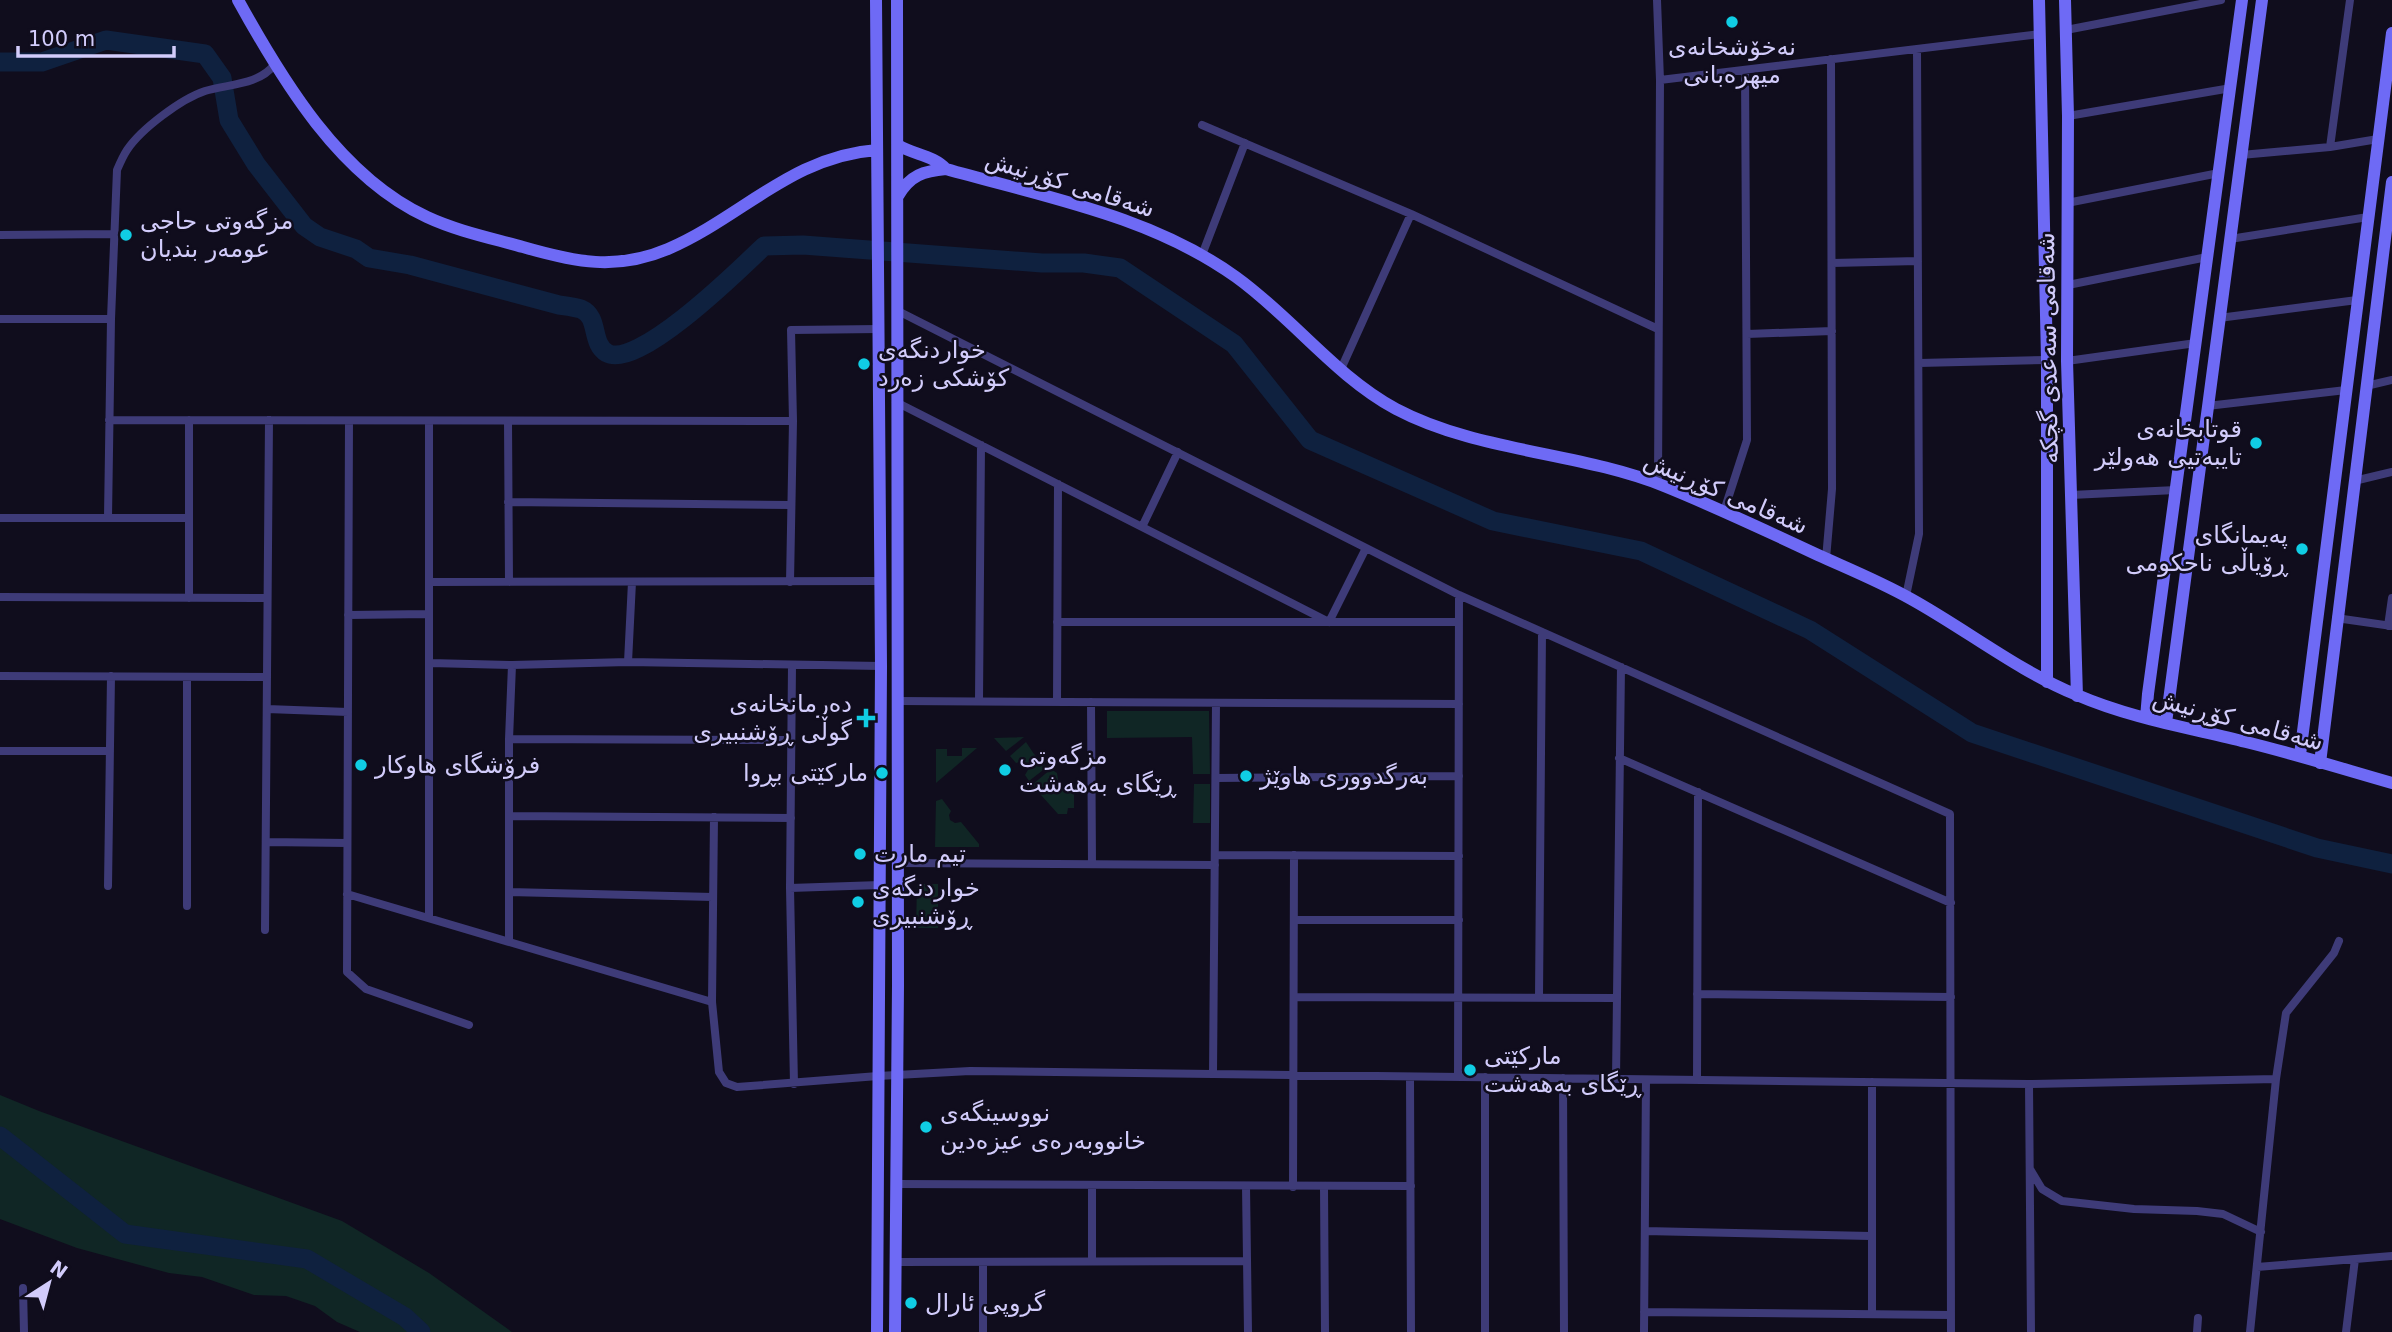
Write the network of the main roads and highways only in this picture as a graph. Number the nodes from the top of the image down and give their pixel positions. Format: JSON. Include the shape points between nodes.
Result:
{"nodes":[{"id":1,"x":237,"y":0,"type":"edge"},
{"id":2,"x":876,"y":0,"type":"edge"},
{"id":3,"x":897,"y":0,"type":"edge"},
{"id":4,"x":2039,"y":0,"type":"edge"},
{"id":5,"x":2065,"y":0,"type":"edge"},
{"id":6,"x":2242,"y":0,"type":"edge"},
{"id":7,"x":2262,"y":0,"type":"edge"},
{"id":8,"x":2392,"y":33,"type":"edge"},
{"id":9,"x":2067,"y":80,"type":"junction"},
{"id":10,"x":2042,"y":82,"type":"junction"},
{"id":11,"x":898,"y":145,"type":"junction"},
{"id":12,"x":877,"y":150,"type":"junction"},
{"id":13,"x":946,"y":169,"type":"junction"},
{"id":14,"x":2392,"y":182,"type":"edge"},
{"id":15,"x":898,"y":195,"type":"junction"},
{"id":16,"x":2362,"y":267,"type":"junction"},
{"id":17,"x":2381,"y":268,"type":"junction"},
{"id":18,"x":879,"y":301,"type":"junction"},
{"id":19,"x":898,"y":311,"type":"junction"},
{"id":20,"x":2047,"y":682,"type":"junction"},
{"id":21,"x":2148,"y":694,"type":"junction"},
{"id":22,"x":2077,"y":696,"type":"junction"},
{"id":23,"x":2168,"y":697,"type":"junction"},
{"id":24,"x":2146,"y":718,"type":"junction"},
{"id":25,"x":2166,"y":723,"type":"junction"},
{"id":26,"x":2300,"y":755,"type":"junction"},
{"id":27,"x":2320,"y":763,"type":"junction"},
{"id":28,"x":2392,"y":783,"type":"edge"},
{"id":29,"x":877,"y":1332,"type":"edge"},
{"id":30,"x":895,"y":1332,"type":"edge"}],
"edges":[{"from":1,"to":12,"type":"main road","via":[[274,65],[314,121],[365,175],[405,205],[450,226],[574,261],[614,263],[653,255],[702,232],[800,171],[837,157]]},
{"from":2,"to":12,"type":"main road"},
{"from":3,"to":11,"type":"main road"},
{"from":4,"to":10,"type":"main road","name":"شەقامی سەعدی گچکە"},
{"from":5,"to":9,"type":"main road","name":"شەقامی سەعدی گچکە"},
{"from":6,"to":21,"type":"main road"},
{"from":7,"to":23,"type":"main road"},
{"from":8,"to":16,"type":"main road"},
{"from":9,"to":10,"type":"main road"},
{"from":9,"to":22,"type":"main road","name":"شەقامی سەعدی گچکە","via":[[2067,361]]},
{"from":10,"to":20,"type":"main road","name":"شەقامی سەعدی گچکە"},
{"from":11,"to":13,"type":"main road","name":"شەقامی کۆڕنیش","via":[[939,161]]},
{"from":11,"to":15,"type":"main road"},
{"from":12,"to":18,"type":"main road"},
{"from":13,"to":15,"type":"main road","name":"شەقامی کۆڕنیش","via":[[917,174]]},
{"from":13,"to":20,"type":"main road","name":"شەقامی کۆڕنیش","via":[[1127,220],[1165,236],[1236,277],[1341,369],[1397,409],[1429,424],[1658,484],[1724,511],[1906,596]]},
{"from":14,"to":17,"type":"main road"},
{"from":15,"to":19,"type":"main road"},
{"from":16,"to":17,"type":"main road"},
{"from":16,"to":26,"type":"main road"},
{"from":17,"to":27,"type":"main road"},
{"from":18,"to":19,"type":"main road"},
{"from":18,"to":29,"type":"main road"},
{"from":19,"to":30,"type":"main road"},
{"from":20,"to":22,"type":"main road","name":"شەقامی کۆڕنیش"},
{"from":21,"to":23,"type":"main road","via":[[2157,700]]},
{"from":21,"to":24,"type":"main road"},
{"from":22,"to":24,"type":"main road","name":"شەقامی کۆڕنیش"},
{"from":23,"to":25,"type":"main road"},
{"from":24,"to":25,"type":"main road","name":"شەقامی کۆڕنیش"},
{"from":25,"to":26,"type":"main road","name":"شەقامی کۆڕنیش"},
{"from":26,"to":27,"type":"main road","name":"شەقامی کۆڕنیش"},
{"from":27,"to":28,"type":"main road","name":"شەقامی کۆڕنیش"}]}
